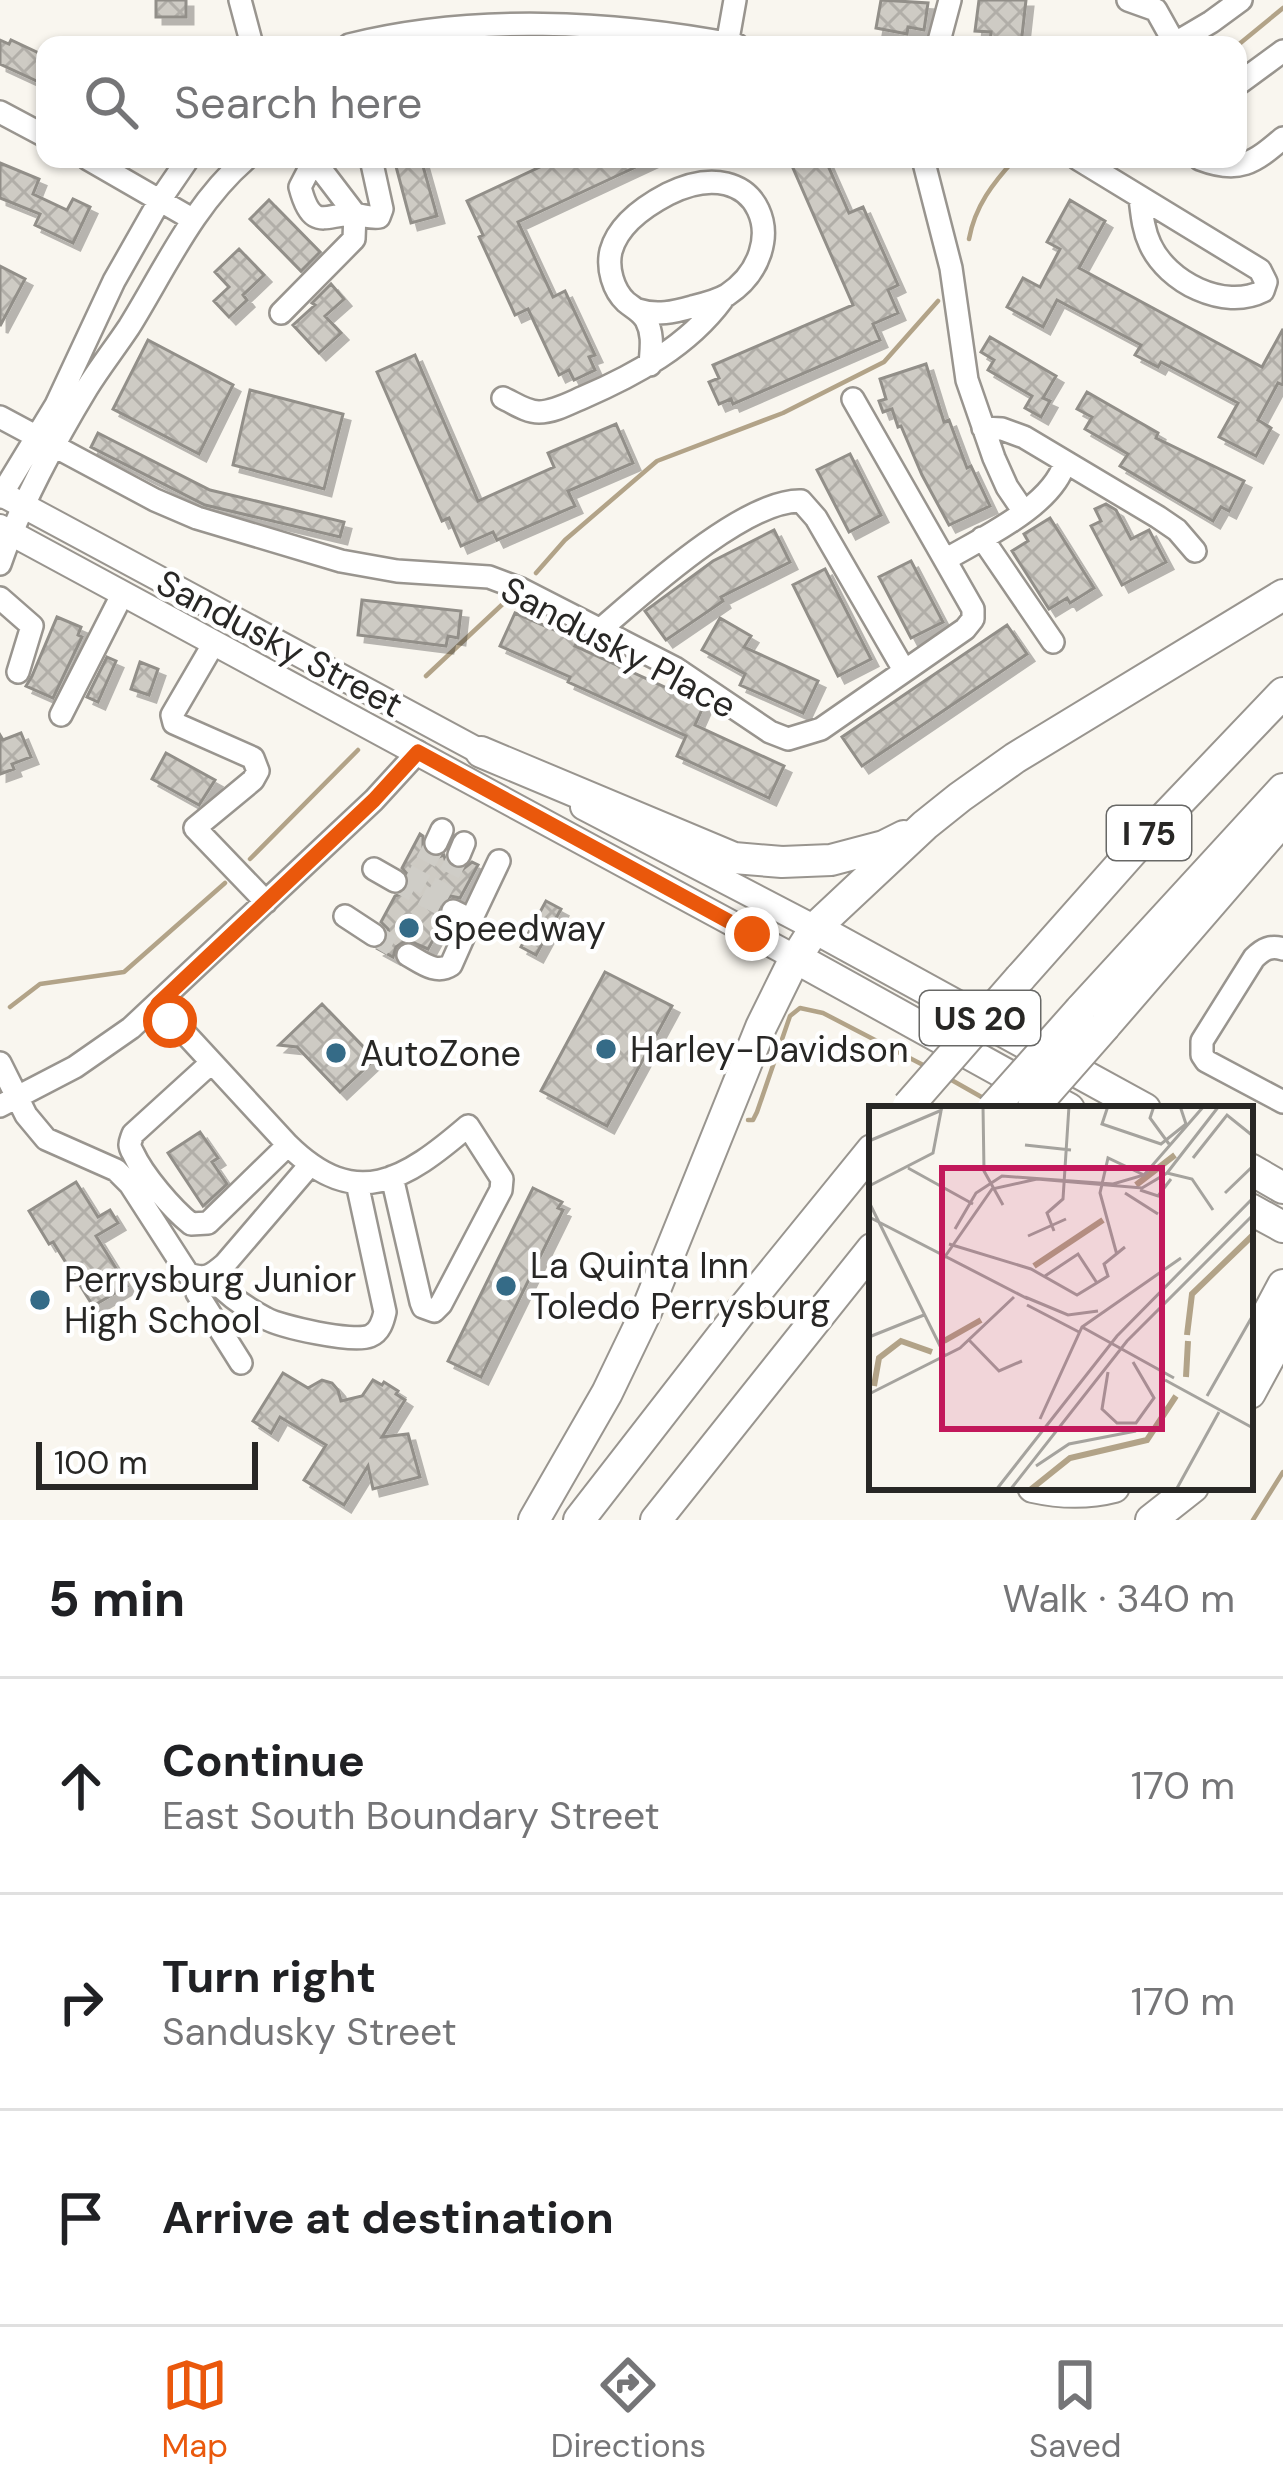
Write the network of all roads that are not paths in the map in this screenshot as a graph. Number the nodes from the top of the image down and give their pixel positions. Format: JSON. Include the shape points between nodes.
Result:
{"nodes":[{"id":1,"x":240,"y":0,"type":"edge"},
{"id":2,"x":735,"y":0,"type":"edge"},
{"id":3,"x":950,"y":0,"type":"edge"},
{"id":4,"x":1128,"y":0,"type":"edge"},
{"id":5,"x":1241,"y":0,"type":"edge"},
{"id":6,"x":250,"y":36,"type":"edge"},
{"id":7,"x":397,"y":36,"type":"edge"},
{"id":8,"x":675,"y":36,"type":"edge"},
{"id":9,"x":731,"y":36,"type":"edge"},
{"id":10,"x":940,"y":36,"type":"edge"},
{"id":11,"x":1169,"y":36,"type":"edge"},
{"id":12,"x":1187,"y":36,"type":"edge"},
{"id":13,"x":1283,"y":52,"type":"edge"},
{"id":14,"x":1247,"y":78,"type":"edge"},
{"id":15,"x":0,"y":112,"type":"edge"},
{"id":16,"x":36,"y":131,"type":"edge"},
{"id":17,"x":1283,"y":138,"type":"edge"},
{"id":18,"x":1247,"y":164,"type":"edge"},
{"id":19,"x":104,"y":168,"type":"edge"},
{"id":20,"x":182,"y":168,"type":"edge"},
{"id":21,"x":236,"y":168,"type":"edge"},
{"id":22,"x":311,"y":168,"type":"edge"},
{"id":23,"x":322,"y":168,"type":"edge"},
{"id":24,"x":373,"y":168,"type":"edge"},
{"id":25,"x":925,"y":168,"type":"edge"},
{"id":26,"x":1092,"y":168,"type":"edge"},
{"id":27,"x":707,"y":171,"type":"edge"},
{"id":28,"x":1140,"y":198,"type":"junction"},
{"id":29,"x":160,"y":200,"type":"junction"},
{"id":30,"x":355,"y":214,"type":"junction"},
{"id":31,"x":192,"y":219,"type":"junction"},
{"id":32,"x":724,"y":297,"type":"junction"},
{"id":33,"x":638,"y":310,"type":"junction"},
{"id":34,"x":281,"y":313,"type":"dead end"},
{"id":35,"x":650,"y":365,"type":"junction"},
{"id":36,"x":503,"y":398,"type":"dead end"},
{"id":37,"x":853,"y":399,"type":"dead end"},
{"id":38,"x":0,"y":417,"type":"edge"},
{"id":39,"x":983,"y":428,"type":"junction"},
{"id":40,"x":46,"y":442,"type":"junction"},
{"id":41,"x":1065,"y":461,"type":"junction"},
{"id":42,"x":7,"y":497,"type":"edge"},
{"id":43,"x":1024,"y":512,"type":"junction"},
{"id":44,"x":5,"y":530,"type":"edge"},
{"id":45,"x":982,"y":538,"type":"junction"},
{"id":46,"x":1195,"y":551,"type":"dead end"},
{"id":47,"x":945,"y":560,"type":"junction"},
{"id":48,"x":0,"y":564,"type":"edge"},
{"id":49,"x":122,"y":593,"type":"junction"},
{"id":50,"x":1283,"y":595,"type":"edge"},
{"id":51,"x":0,"y":598,"type":"edge"},
{"id":52,"x":601,"y":629,"type":"junction"},
{"id":53,"x":1053,"y":642,"type":"dead end"},
{"id":54,"x":214,"y":643,"type":"junction"},
{"id":55,"x":904,"y":670,"type":"junction"},
{"id":56,"x":18,"y":672,"type":"dead end"},
{"id":57,"x":1283,"y":693,"type":"edge"},
{"id":58,"x":62,"y":715,"type":"dead end"},
{"id":59,"x":418,"y":752,"type":"junction"},
{"id":60,"x":481,"y":752,"type":"junction"},
{"id":61,"x":1283,"y":790,"type":"edge"},
{"id":62,"x":1283,"y":820,"type":"edge"},
{"id":63,"x":926,"y":825,"type":"junction"},
{"id":64,"x":660,"y":850,"type":"junction"},
{"id":65,"x":499,"y":861,"type":"dead end"},
{"id":66,"x":374,"y":869,"type":"dead end"},
{"id":67,"x":395,"y":881,"type":"tunnel mouth"},
{"id":68,"x":266,"y":902,"type":"junction"},
{"id":69,"x":345,"y":916,"type":"dead end"},
{"id":70,"x":815,"y":928,"type":"junction"},
{"id":71,"x":374,"y":935,"type":"tunnel mouth"},
{"id":72,"x":1283,"y":949,"type":"edge"},
{"id":73,"x":408,"y":955,"type":"tunnel mouth"},
{"id":74,"x":796,"y":958,"type":"junction"},
{"id":75,"x":158,"y":1004,"type":"junction"},
{"id":76,"x":1092,"y":1018,"type":"junction"},
{"id":77,"x":0,"y":1063,"type":"edge"},
{"id":78,"x":211,"y":1063,"type":"junction"},
{"id":79,"x":9,"y":1102,"type":"edge"},
{"id":80,"x":1283,"y":1102,"type":"edge"},
{"id":81,"x":909,"y":1106,"type":"edge"},
{"id":82,"x":995,"y":1106,"type":"edge"},
{"id":83,"x":1034,"y":1106,"type":"edge"},
{"id":84,"x":1064,"y":1106,"type":"edge"},
{"id":85,"x":1140,"y":1106,"type":"edge"},
{"id":86,"x":288,"y":1145,"type":"junction"},
{"id":87,"x":869,"y":1154,"type":"edge"},
{"id":88,"x":309,"y":1166,"type":"junction"},
{"id":89,"x":1253,"y":1171,"type":"edge"},
{"id":90,"x":392,"y":1177,"type":"junction"},
{"id":91,"x":356,"y":1183,"type":"junction"},
{"id":92,"x":1283,"y":1188,"type":"edge"},
{"id":93,"x":1253,"y":1191,"type":"edge"},
{"id":94,"x":1283,"y":1206,"type":"edge"},
{"id":95,"x":1253,"y":1211,"type":"edge"},
{"id":96,"x":1283,"y":1227,"type":"edge"},
{"id":97,"x":869,"y":1254,"type":"edge"},
{"id":98,"x":202,"y":1276,"type":"junction"},
{"id":99,"x":1283,"y":1286,"type":"edge"},
{"id":100,"x":1283,"y":1331,"type":"edge"},
{"id":101,"x":1253,"y":1342,"type":"edge"},
{"id":102,"x":241,"y":1363,"type":"dead end"},
{"id":103,"x":1253,"y":1387,"type":"edge"},
{"id":104,"x":1051,"y":1490,"type":"edge"},
{"id":105,"x":1097,"y":1490,"type":"edge"},
{"id":106,"x":1189,"y":1490,"type":"edge"},
{"id":107,"x":534,"y":1520,"type":"edge"},
{"id":108,"x":579,"y":1520,"type":"edge"},
{"id":109,"x":656,"y":1520,"type":"edge"},
{"id":110,"x":1151,"y":1520,"type":"edge"}],
"edges":[{"from":1,"to":6,"type":"street"},
{"from":2,"to":9,"type":"street"},
{"from":3,"to":10,"type":"street"},
{"from":4,"to":11,"type":"street","via":[[1156,10]]},
{"from":5,"to":12,"type":"street"},
{"from":7,"to":8,"type":"street","via":[[572,26]]},
{"from":13,"to":14,"type":"street"},
{"from":15,"to":16,"type":"street"},
{"from":17,"to":18,"type":"street"},
{"from":19,"to":29,"type":"street"},
{"from":20,"to":29,"type":"street"},
{"from":21,"to":31,"type":"street"},
{"from":22,"to":30,"type":"street","via":[[300,187],[314,214]]},
{"from":23,"to":30,"type":"street"},
{"from":24,"to":30,"type":"street","via":[[379,217]]},
{"from":25,"to":39,"type":"street"},
{"from":26,"to":28,"type":"street"},
{"from":27,"to":32,"type":"street","via":[[749,194],[764,238],[751,270]]},
{"from":27,"to":33,"type":"street","via":[[647,206],[612,247],[616,290]]},
{"from":28,"to":28,"type":"street","via":[[1260,270],[1263,291],[1222,296],[1169,272],[1152,248]]},
{"from":29,"to":31,"type":"street"},
{"from":29,"to":40,"type":"street","via":[[114,281]]},
{"from":30,"to":34,"type":"street","via":[[354,239]]},
{"from":31,"to":40,"type":"street"},
{"from":32,"to":33,"type":"street","via":[[681,310]]},
{"from":32,"to":35,"type":"street"},
{"from":33,"to":35,"type":"street","via":[[652,338]]},
{"from":35,"to":36,"type":"street","via":[[541,412]]},
{"from":37,"to":47,"type":"street"},
{"from":38,"to":40,"type":"street","name":"Sandusky Place"},
{"from":39,"to":41,"type":"street","via":[[1011,431]]},
{"from":39,"to":43,"type":"street"},
{"from":40,"to":42,"type":"street"},
{"from":40,"to":52,"type":"street","name":"Sandusky Place","via":[[155,500],[234,530],[364,566],[489,577]]},
{"from":41,"to":43,"type":"street","via":[[1052,487]]},
{"from":41,"to":46,"type":"street","via":[[1177,530]]},
{"from":42,"to":44,"type":"street"},
{"from":42,"to":60,"type":"main road","name":"Sandusky Street","number":"US 20"},
{"from":43,"to":45,"type":"street"},
{"from":44,"to":48,"type":"street"},
{"from":44,"to":49,"type":"main road","name":"Sandusky Street","number":"US 20"},
{"from":45,"to":47,"type":"street"},
{"from":45,"to":53,"type":"street"},
{"from":47,"to":55,"type":"street","name":"Sandusky Place","via":[[973,620]]},
{"from":49,"to":54,"type":"main road","name":"Sandusky Street","number":"US 20"},
{"from":49,"to":58,"type":"street"},
{"from":50,"to":63,"type":"highway","via":[[1015,758]]},
{"from":51,"to":56,"type":"street","via":[[32,626]]},
{"from":52,"to":55,"type":"street","name":"Sandusky Place","via":[[788,739],[820,729]]},
{"from":52,"to":55,"type":"street","via":[[734,526],[801,500]]},
{"from":54,"to":59,"type":"main road","name":"Sandusky Street","number":"US 20"},
{"from":54,"to":68,"type":"street","via":[[174,723],[253,758],[257,771],[194,828]]},
{"from":57,"to":81,"type":"highway","number":"I 75","bridge":true,"via":[[1138,844]]},
{"from":59,"to":64,"type":"main road","via":[[458,757],[611,840]]},
{"from":59,"to":68,"type":"street"},
{"from":59,"to":74,"type":"main road","name":"Sandusky Street","number":"US 20"},
{"from":60,"to":63,"type":"highway","via":[[734,858],[831,860]]},
{"from":60,"to":64,"type":"main road","name":"Sandusky Street","number":"US 20"},
{"from":61,"to":76,"type":"highway","number":"I 75"},
{"from":62,"to":76,"type":"highway"},
{"from":63,"to":70,"type":"highway"},
{"from":64,"to":70,"type":"main road","name":"Sandusky Street","number":"US 20"},
{"from":65,"to":73,"type":"street","via":[[462,915],[451,965],[434,969]]},
{"from":66,"to":67,"type":"street"},
{"from":68,"to":75,"type":"street"},
{"from":69,"to":71,"type":"street"},
{"from":70,"to":74,"type":"highway"},
{"from":70,"to":85,"type":"highway","number":"US 20"},
{"from":72,"to":80,"type":"street","via":[[1254,958],[1201,1048],[1206,1061]]},
{"from":74,"to":84,"type":"highway","number":"US 20"},
{"from":74,"to":107,"type":"highway","via":[[646,1312]]},
{"from":75,"to":78,"type":"street"},
{"from":75,"to":79,"type":"street","via":[[104,1049]]},
{"from":76,"to":82,"type":"highway","number":"I 75","bridge":true},
{"from":76,"to":83,"type":"highway","bridge":true},
{"from":77,"to":79,"type":"street"},
{"from":78,"to":86,"type":"street"},
{"from":78,"to":86,"type":"street","via":[[130,1141],[183,1218],[208,1223]]},
{"from":79,"to":98,"type":"street","via":[[46,1138],[116,1170],[188,1274]]},
{"from":86,"to":88,"type":"street"},
{"from":87,"to":108,"type":"highway"},
{"from":88,"to":91,"type":"street"},
{"from":88,"to":98,"type":"street","via":[[225,1264]]},
{"from":89,"to":92,"type":"highway"},
{"from":90,"to":90,"type":"street","via":[[468,1126],[502,1179],[434,1311],[421,1302]]},
{"from":90,"to":91,"type":"street"},
{"from":91,"to":98,"type":"street","via":[[385,1312],[371,1336],[268,1320]]},
{"from":93,"to":94,"type":"highway"},
{"from":95,"to":96,"type":"highway"},
{"from":97,"to":109,"type":"highway"},
{"from":98,"to":102,"type":"street","via":[[197,1293]]},
{"from":99,"to":101,"type":"highway"},
{"from":100,"to":103,"type":"highway"},
{"from":104,"to":105,"type":"highway"},
{"from":106,"to":110,"type":"highway"}]}
